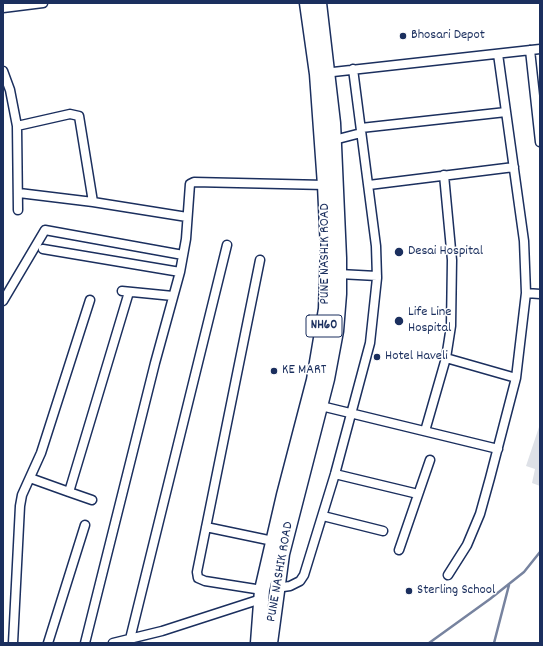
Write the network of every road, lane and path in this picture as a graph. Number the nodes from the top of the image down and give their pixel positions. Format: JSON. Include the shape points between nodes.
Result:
{"nodes":[{"id":1,"x":43,"y":3,"type":"edge"},
{"id":2,"x":307,"y":3,"type":"edge"},
{"id":3,"x":319,"y":3,"type":"edge"},
{"id":4,"x":3,"y":8,"type":"edge"},
{"id":5,"x":540,"y":49,"type":"edge"},
{"id":6,"x":530,"y":50,"type":"junction"},
{"id":7,"x":498,"y":54,"type":"junction"},
{"id":8,"x":353,"y":69,"type":"junction"},
{"id":9,"x":3,"y":71,"type":"edge"},
{"id":10,"x":322,"y":73,"type":"junction"},
{"id":11,"x":506,"y":112,"type":"junction"},
{"id":12,"x":17,"y":126,"type":"junction"},
{"id":13,"x":361,"y":130,"type":"junction"},
{"id":14,"x":334,"y":140,"type":"junction"},
{"id":15,"x":540,"y":142,"type":"edge"},
{"id":16,"x":514,"y":167,"type":"junction"},
{"id":17,"x":444,"y":175,"type":"junction"},
{"id":18,"x":325,"y":185,"type":"junction"},
{"id":19,"x":369,"y":185,"type":"junction"},
{"id":20,"x":19,"y":193,"type":"junction"},
{"id":21,"x":93,"y":202,"type":"junction"},
{"id":22,"x":18,"y":210,"type":"dead end"},
{"id":23,"x":187,"y":217,"type":"junction"},
{"id":24,"x":227,"y":245,"type":"dead end"},
{"id":25,"x":43,"y":249,"type":"dead end"},
{"id":26,"x":183,"y":255,"type":"junction"},
{"id":27,"x":260,"y":260,"type":"dead end"},
{"id":28,"x":180,"y":272,"type":"junction"},
{"id":29,"x":339,"y":274,"type":"junction"},
{"id":30,"x":377,"y":276,"type":"junction"},
{"id":31,"x":526,"y":293,"type":"junction"},
{"id":32,"x":540,"y":294,"type":"edge"},
{"id":33,"x":173,"y":296,"type":"junction"},
{"id":34,"x":90,"y":300,"type":"dead end"},
{"id":35,"x":3,"y":301,"type":"edge"},
{"id":36,"x":446,"y":358,"type":"junction"},
{"id":37,"x":516,"y":378,"type":"junction"},
{"id":38,"x":315,"y":404,"type":"junction"},
{"id":39,"x":351,"y":413,"type":"junction"},
{"id":40,"x":425,"y":431,"type":"junction"},
{"id":41,"x":498,"y":449,"type":"junction"},
{"id":42,"x":430,"y":460,"type":"dead end"},
{"id":43,"x":335,"y":474,"type":"junction"},
{"id":44,"x":30,"y":478,"type":"junction"},
{"id":45,"x":69,"y":492,"type":"junction"},
{"id":46,"x":418,"y":494,"type":"junction"},
{"id":47,"x":92,"y":500,"type":"dead end"},
{"id":48,"x":323,"y":516,"type":"junction"},
{"id":49,"x":85,"y":525,"type":"dead end"},
{"id":50,"x":206,"y":528,"type":"junction"},
{"id":51,"x":383,"y":531,"type":"dead end"},
{"id":52,"x":273,"y":541,"type":"junction"},
{"id":53,"x":399,"y":550,"type":"dead end"},
{"id":54,"x":448,"y":575,"type":"dead end"},
{"id":55,"x":266,"y":592,"type":"junction"},
{"id":56,"x":130,"y":639,"type":"junction"},
{"id":57,"x":13,"y":643,"type":"edge"},
{"id":58,"x":48,"y":643,"type":"edge"},
{"id":59,"x":85,"y":643,"type":"edge"},
{"id":60,"x":113,"y":643,"type":"edge"},
{"id":61,"x":258,"y":643,"type":"edge"},
{"id":62,"x":270,"y":643,"type":"edge"}],
"edges":[{"from":1,"to":4,"type":"street"},
{"from":2,"to":10,"type":"highway","name":"PUNE NASHIK ROAD","number":"NH60"},
{"from":3,"to":10,"type":"highway","name":"PUNE NASHIK ROAD","number":"NH60"},
{"from":5,"to":6,"type":"street"},
{"from":6,"to":7,"type":"street"},
{"from":6,"to":15,"type":"street"},
{"from":7,"to":8,"type":"street"},
{"from":7,"to":11,"type":"street"},
{"from":8,"to":10,"type":"street"},
{"from":8,"to":13,"type":"street"},
{"from":9,"to":12,"type":"street","via":[[10,90]]},
{"from":10,"to":14,"type":"highway","name":"PUNE NASHIK ROAD","number":"NH60"},
{"from":10,"to":18,"type":"highway","name":"PUNE NASHIK ROAD","number":"NH60"},
{"from":11,"to":13,"type":"street"},
{"from":11,"to":16,"type":"street"},
{"from":12,"to":20,"type":"street"},
{"from":12,"to":21,"type":"street","via":[[70,114],[79,116]]},
{"from":13,"to":14,"type":"street"},
{"from":13,"to":19,"type":"street"},
{"from":14,"to":29,"type":"highway","name":"PUNE NASHIK ROAD","number":"NH60"},
{"from":16,"to":17,"type":"street"},
{"from":16,"to":31,"type":"street","via":[[524,241]]},
{"from":17,"to":19,"type":"street"},
{"from":17,"to":36,"type":"street","via":[[453,289]]},
{"from":18,"to":23,"type":"street","via":[[194,182],[188,187]]},
{"from":18,"to":38,"type":"highway","name":"PUNE NASHIK ROAD","number":"NH60","via":[[328,249],[326,309]]},
{"from":19,"to":30,"type":"street"},
{"from":20,"to":21,"type":"street"},
{"from":20,"to":22,"type":"street"},
{"from":21,"to":23,"type":"street"},
{"from":23,"to":26,"type":"street"},
{"from":24,"to":56,"type":"street"},
{"from":25,"to":28,"type":"street"},
{"from":26,"to":28,"type":"street"},
{"from":26,"to":35,"type":"street","via":[[45,230]]},
{"from":27,"to":50,"type":"street"},
{"from":28,"to":33,"type":"street"},
{"from":29,"to":30,"type":"street"},
{"from":29,"to":38,"type":"highway","name":"PUNE NASHIK ROAD","number":"NH60","via":[[336,331]]},
{"from":30,"to":39,"type":"street","via":[[370,343]]},
{"from":31,"to":32,"type":"street"},
{"from":31,"to":37,"type":"street"},
{"from":33,"to":45,"type":"street","via":[[126,292]]},
{"from":33,"to":59,"type":"street"},
{"from":34,"to":44,"type":"street","via":[[54,416]]},
{"from":36,"to":37,"type":"street"},
{"from":36,"to":40,"type":"street"},
{"from":37,"to":41,"type":"street"},
{"from":38,"to":39,"type":"street"},
{"from":38,"to":52,"type":"highway","name":"PUNE NASHIK ROAD","number":"NH60"},
{"from":38,"to":55,"type":"highway","name":"PUNE NASHIK ROAD","number":"NH60","via":[[282,554]]},
{"from":39,"to":40,"type":"street"},
{"from":39,"to":43,"type":"street"},
{"from":40,"to":41,"type":"street"},
{"from":41,"to":54,"type":"street","via":[[477,521],[467,545]]},
{"from":42,"to":46,"type":"street"},
{"from":43,"to":46,"type":"street"},
{"from":43,"to":48,"type":"street"},
{"from":44,"to":45,"type":"street"},
{"from":44,"to":57,"type":"street","via":[[20,506]]},
{"from":45,"to":47,"type":"street"},
{"from":46,"to":53,"type":"street"},
{"from":48,"to":51,"type":"street"},
{"from":48,"to":55,"type":"street","via":[[300,581]]},
{"from":49,"to":58,"type":"street"},
{"from":50,"to":52,"type":"street"},
{"from":50,"to":55,"type":"street","via":[[198,578]]},
{"from":52,"to":55,"type":"highway","name":"PUNE NASHIK ROAD","number":"NH60"},
{"from":55,"to":56,"type":"street","via":[[162,631]]},
{"from":55,"to":61,"type":"highway","name":"PUNE NASHIK ROAD","number":"NH60"},
{"from":55,"to":62,"type":"highway","name":"PUNE NASHIK ROAD","number":"NH60"},
{"from":56,"to":60,"type":"street"}]}
